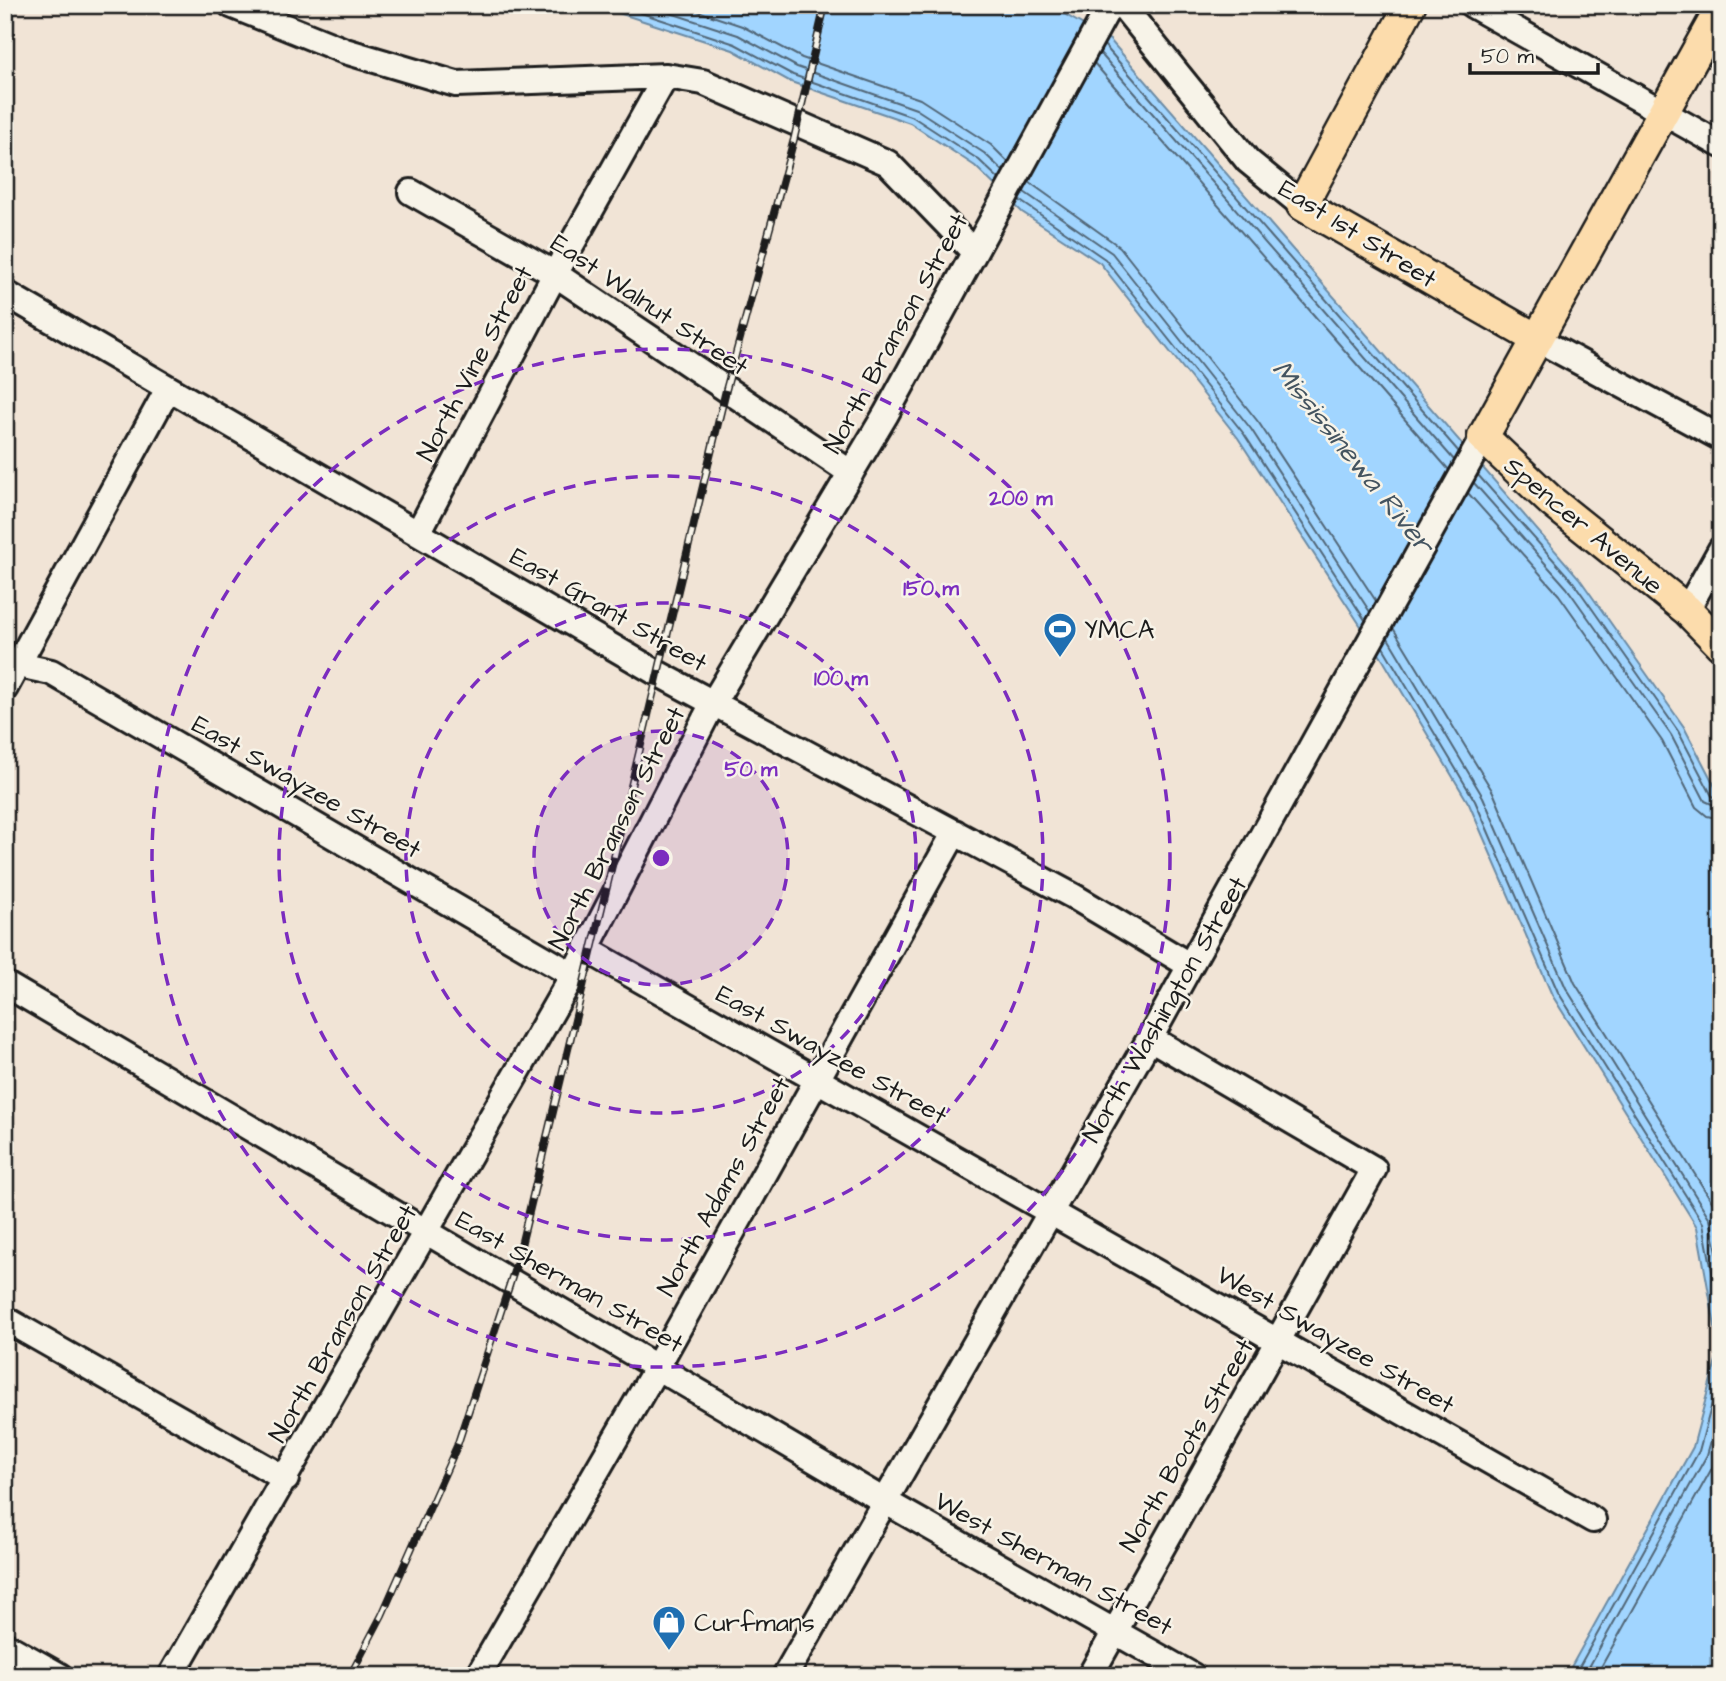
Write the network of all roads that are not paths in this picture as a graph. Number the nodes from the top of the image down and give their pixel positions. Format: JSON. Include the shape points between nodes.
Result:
{"nodes":[{"id":1,"x":231,"y":5,"type":"edge"},
{"id":2,"x":1410,"y":5,"type":"edge"},
{"id":3,"x":1472,"y":5,"type":"edge"},
{"id":4,"x":1721,"y":8,"type":"edge"},
{"id":5,"x":1111,"y":10,"type":"edge"},
{"id":6,"x":666,"y":76,"type":"junction"},
{"id":7,"x":1663,"y":113,"type":"junction"},
{"id":8,"x":1721,"y":145,"type":"edge"},
{"id":9,"x":411,"y":192,"type":"dead end"},
{"id":10,"x":1301,"y":205,"type":"junction"},
{"id":11,"x":974,"y":252,"type":"junction"},
{"id":12,"x":555,"y":274,"type":"junction"},
{"id":13,"x":5,"y":293,"type":"edge"},
{"id":14,"x":1535,"y":338,"type":"junction"},
{"id":15,"x":168,"y":389,"type":"junction"},
{"id":16,"x":1483,"y":437,"type":"junction"},
{"id":17,"x":1721,"y":438,"type":"edge"},
{"id":18,"x":851,"y":473,"type":"junction"},
{"id":19,"x":418,"y":533,"type":"junction"},
{"id":20,"x":1721,"y":549,"type":"edge"},
{"id":21,"x":1688,"y":610,"type":"junction"},
{"id":22,"x":1721,"y":645,"type":"edge"},
{"id":23,"x":12,"y":663,"type":"edge"},
{"id":24,"x":5,"y":688,"type":"edge"},
{"id":25,"x":713,"y":703,"type":"junction"},
{"id":26,"x":955,"y":832,"type":"junction"},
{"id":27,"x":586,"y":949,"type":"junction"},
{"id":28,"x":1189,"y":965,"type":"junction"},
{"id":29,"x":573,"y":975,"type":"junction"},
{"id":30,"x":5,"y":984,"type":"edge"},
{"id":31,"x":1150,"y":1038,"type":"junction"},
{"id":32,"x":816,"y":1079,"type":"junction"},
{"id":33,"x":1049,"y":1210,"type":"junction"},
{"id":34,"x":428,"y":1232,"type":"junction"},
{"id":35,"x":5,"y":1320,"type":"edge"},
{"id":36,"x":1279,"y":1341,"type":"junction"},
{"id":37,"x":657,"y":1367,"type":"junction"},
{"id":38,"x":286,"y":1479,"type":"junction"},
{"id":39,"x":886,"y":1503,"type":"junction"},
{"id":40,"x":1593,"y":1520,"type":"dead end"},
{"id":41,"x":1114,"y":1632,"type":"junction"},
{"id":42,"x":5,"y":1644,"type":"edge"},
{"id":43,"x":60,"y":1676,"type":"edge"},
{"id":44,"x":172,"y":1676,"type":"edge"},
{"id":45,"x":478,"y":1676,"type":"edge"},
{"id":46,"x":785,"y":1676,"type":"edge"},
{"id":47,"x":1090,"y":1676,"type":"edge"},
{"id":48,"x":1193,"y":1676,"type":"edge"}],
"edges":[{"from":1,"to":6,"type":"street","via":[[345,51],[456,83]]},
{"from":2,"to":10,"type":"main road"},
{"from":3,"to":7,"type":"street"},
{"from":4,"to":7,"type":"main road","name":"North Washington Street"},
{"from":5,"to":10,"type":"street","name":"East 1st Street","via":[[1248,161]]},
{"from":5,"to":11,"type":"street","name":"North Branson Street"},
{"from":6,"to":11,"type":"street","via":[[703,82],[888,163]]},
{"from":6,"to":12,"type":"street","name":"North Vine Street"},
{"from":7,"to":8,"type":"street"},
{"from":7,"to":14,"type":"main road","name":"North Washington Street"},
{"from":9,"to":12,"type":"street","name":"East Walnut Street"},
{"from":10,"to":14,"type":"main road","name":"East 1st Street"},
{"from":11,"to":18,"type":"street","name":"North Branson Street"},
{"from":12,"to":18,"type":"street","name":"East Walnut Street"},
{"from":12,"to":19,"type":"street","name":"North Vine Street"},
{"from":13,"to":15,"type":"street","name":"East Grant Street"},
{"from":14,"to":16,"type":"main road","name":"North Washington Street"},
{"from":14,"to":17,"type":"street"},
{"from":15,"to":19,"type":"street","name":"East Grant Street"},
{"from":15,"to":23,"type":"street"},
{"from":16,"to":21,"type":"main road","name":"Spencer Avenue","via":[[1561,510]]},
{"from":16,"to":28,"type":"street","name":"North Washington Street"},
{"from":18,"to":25,"type":"street","name":"North Branson Street"},
{"from":19,"to":25,"type":"street","name":"East Grant Street"},
{"from":20,"to":21,"type":"street"},
{"from":21,"to":22,"type":"main road","name":"Spencer Avenue"},
{"from":23,"to":24,"type":"street"},
{"from":23,"to":29,"type":"street","name":"East Swayzee Street","via":[[51,673]]},
{"from":25,"to":26,"type":"street","name":"East Grant Street"},
{"from":25,"to":27,"type":"street","name":"North Branson Street"},
{"from":26,"to":28,"type":"street","name":"East Grant Street","via":[[1073,895]]},
{"from":26,"to":32,"type":"street","name":"North Adams Street"},
{"from":27,"to":29,"type":"street","name":"North Branson Street"},
{"from":27,"to":32,"type":"street","name":"East Swayzee Street"},
{"from":28,"to":31,"type":"street","name":"North Washington Street"},
{"from":29,"to":34,"type":"street","name":"North Branson Street"},
{"from":30,"to":34,"type":"street","name":"East Sherman Street"},
{"from":31,"to":33,"type":"street","name":"North Washington Street"},
{"from":31,"to":36,"type":"street","name":"North Boots Street","via":[[1374,1169]]},
{"from":32,"to":33,"type":"street","name":"East Swayzee Street"},
{"from":32,"to":37,"type":"street","name":"North Adams Street"},
{"from":33,"to":36,"type":"street","name":"West Swayzee Street"},
{"from":33,"to":39,"type":"street","name":"North Washington Street"},
{"from":34,"to":37,"type":"street","name":"East Sherman Street"},
{"from":34,"to":38,"type":"street","name":"North Branson Street"},
{"from":35,"to":38,"type":"street"},
{"from":36,"to":40,"type":"street","name":"West Swayzee Street"},
{"from":36,"to":41,"type":"street","name":"North Boots Street"},
{"from":37,"to":39,"type":"street","name":"East Sherman Street"},
{"from":37,"to":45,"type":"street","name":"North Adams Street"},
{"from":38,"to":44,"type":"street","name":"North Branson Street"},
{"from":39,"to":41,"type":"street","name":"West Sherman Street"},
{"from":39,"to":46,"type":"street","name":"North Washington Street"},
{"from":41,"to":47,"type":"street","name":"North Boots Street"},
{"from":41,"to":48,"type":"street","name":"West Sherman Street"},
{"from":42,"to":43,"type":"street"}]}
